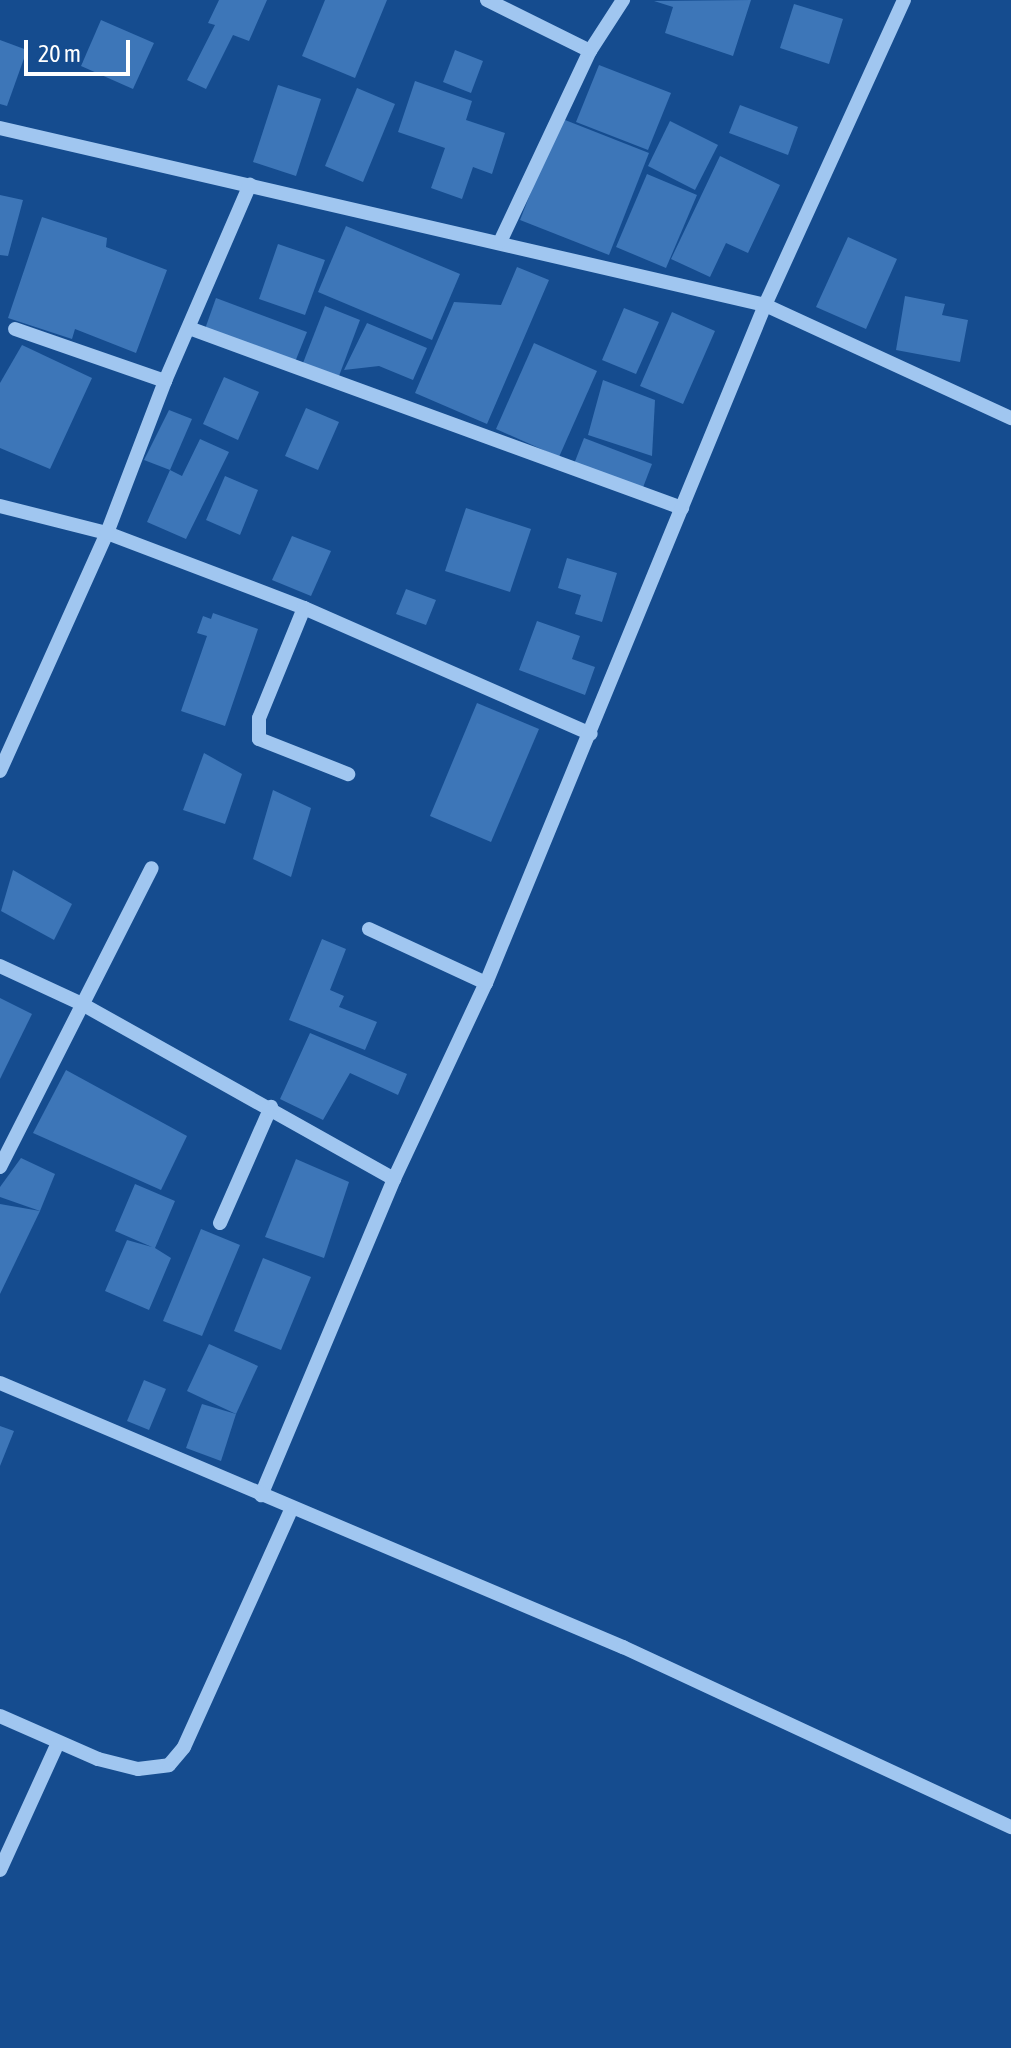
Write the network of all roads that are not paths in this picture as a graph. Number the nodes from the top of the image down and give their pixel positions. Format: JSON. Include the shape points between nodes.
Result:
{"nodes":[{"id":1,"x":487,"y":0,"type":"edge"},
{"id":2,"x":623,"y":0,"type":"edge"},
{"id":3,"x":904,"y":0,"type":"edge"},
{"id":4,"x":590,"y":51,"type":"junction"},
{"id":5,"x":0,"y":128,"type":"edge"},
{"id":6,"x":250,"y":185,"type":"junction"},
{"id":7,"x":500,"y":242,"type":"junction"},
{"id":8,"x":765,"y":305,"type":"junction"},
{"id":9,"x":189,"y":328,"type":"junction"},
{"id":10,"x":15,"y":329,"type":"dead end"},
{"id":11,"x":165,"y":381,"type":"junction"},
{"id":12,"x":1011,"y":418,"type":"edge"},
{"id":13,"x":0,"y":506,"type":"edge"},
{"id":14,"x":682,"y":508,"type":"junction"},
{"id":15,"x":107,"y":533,"type":"junction"},
{"id":16,"x":304,"y":608,"type":"junction"},
{"id":17,"x":591,"y":734,"type":"junction"},
{"id":18,"x":0,"y":771,"type":"edge"},
{"id":19,"x":348,"y":774,"type":"dead end"},
{"id":20,"x":152,"y":868,"type":"dead end"},
{"id":21,"x":369,"y":929,"type":"dead end"},
{"id":22,"x":1,"y":970,"type":"edge"},
{"id":23,"x":486,"y":983,"type":"junction"},
{"id":24,"x":82,"y":1004,"type":"junction"},
{"id":25,"x":271,"y":1107,"type":"junction"},
{"id":26,"x":0,"y":1167,"type":"edge"},
{"id":27,"x":394,"y":1179,"type":"junction"},
{"id":28,"x":220,"y":1223,"type":"dead end"},
{"id":29,"x":0,"y":1383,"type":"edge"},
{"id":30,"x":261,"y":1495,"type":"junction"},
{"id":31,"x":292,"y":1508,"type":"junction"},
{"id":32,"x":0,"y":1716,"type":"edge"},
{"id":33,"x":58,"y":1743,"type":"junction"},
{"id":34,"x":1011,"y":1827,"type":"edge"},
{"id":35,"x":0,"y":1870,"type":"edge"}],
"edges":[{"from":1,"to":4,"type":"street"},
{"from":2,"to":4,"type":"street"},
{"from":3,"to":8,"type":"street"},
{"from":4,"to":7,"type":"street"},
{"from":5,"to":6,"type":"street"},
{"from":6,"to":7,"type":"street"},
{"from":6,"to":9,"type":"street"},
{"from":7,"to":8,"type":"street"},
{"from":8,"to":12,"type":"street"},
{"from":8,"to":14,"type":"street"},
{"from":9,"to":11,"type":"street"},
{"from":9,"to":14,"type":"street"},
{"from":10,"to":11,"type":"street"},
{"from":11,"to":15,"type":"street"},
{"from":13,"to":15,"type":"street"},
{"from":14,"to":17,"type":"street"},
{"from":15,"to":16,"type":"street"},
{"from":15,"to":18,"type":"street"},
{"from":16,"to":17,"type":"street"},
{"from":16,"to":19,"type":"street","via":[[259,718],[259,739]]},
{"from":17,"to":23,"type":"street"},
{"from":20,"to":24,"type":"street"},
{"from":21,"to":23,"type":"street"},
{"from":22,"to":24,"type":"street"},
{"from":23,"to":27,"type":"street"},
{"from":24,"to":25,"type":"street"},
{"from":24,"to":26,"type":"street"},
{"from":25,"to":27,"type":"street"},
{"from":25,"to":28,"type":"street"},
{"from":27,"to":30,"type":"street"},
{"from":29,"to":30,"type":"street"},
{"from":30,"to":31,"type":"street"},
{"from":31,"to":33,"type":"street","via":[[178,1759],[164,1768],[138,1769]]},
{"from":31,"to":34,"type":"street","via":[[623,1647]]},
{"from":32,"to":33,"type":"street"},
{"from":33,"to":35,"type":"street"}]}
